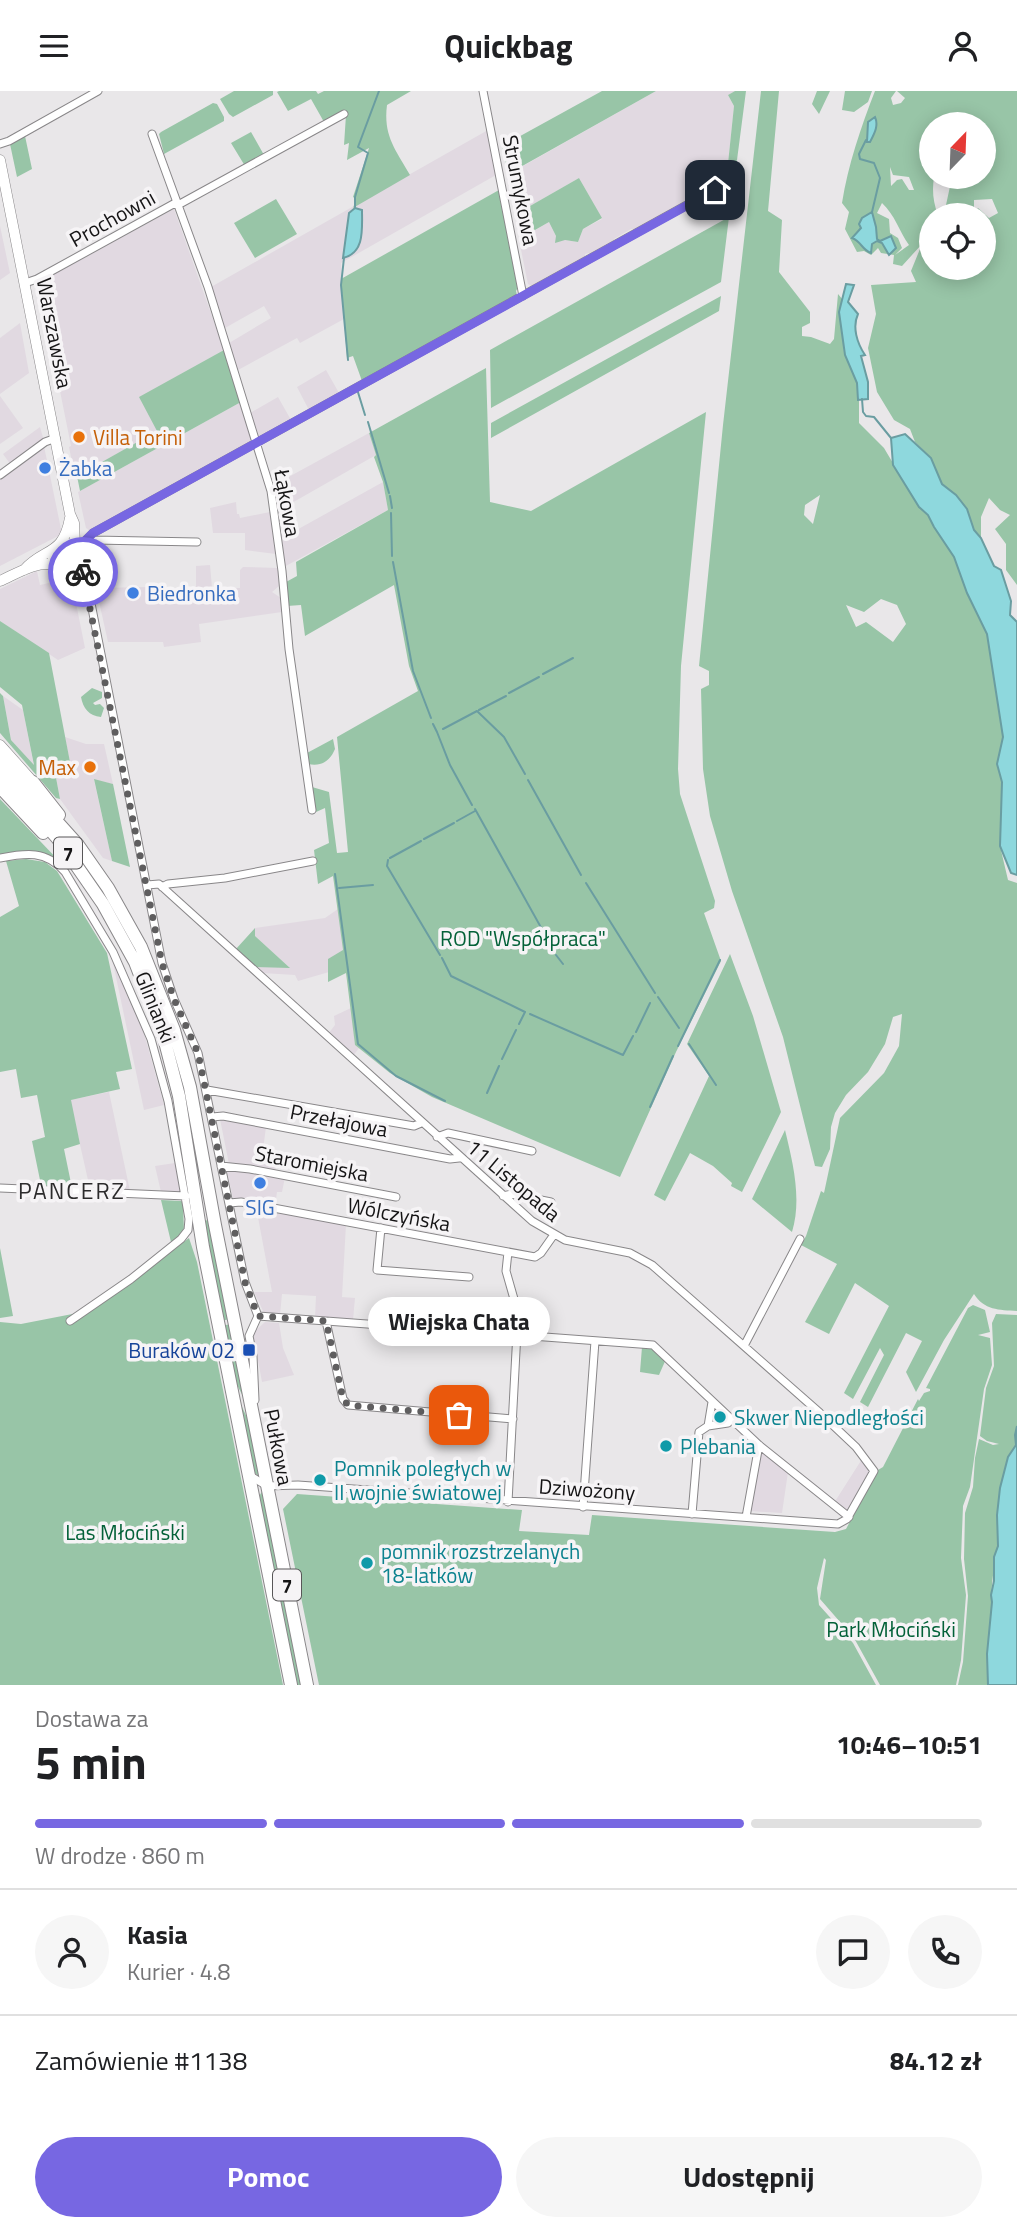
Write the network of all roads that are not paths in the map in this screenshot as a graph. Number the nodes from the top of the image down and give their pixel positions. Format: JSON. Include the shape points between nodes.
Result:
{"nodes":[{"id":1,"x":98,"y":91,"type":"edge"},
{"id":2,"x":483,"y":91,"type":"edge"},
{"id":3,"x":344,"y":114,"type":"dead end"},
{"id":4,"x":152,"y":134,"type":"dead end"},
{"id":5,"x":0,"y":144,"type":"edge"},
{"id":6,"x":0,"y":160,"type":"edge"},
{"id":7,"x":732,"y":180,"type":"dead end"},
{"id":8,"x":178,"y":204,"type":"junction"},
{"id":9,"x":25,"y":283,"type":"junction"},
{"id":10,"x":523,"y":296,"type":"junction"},
{"id":11,"x":56,"y":438,"type":"junction"},
{"id":12,"x":257,"y":443,"type":"junction"},
{"id":13,"x":0,"y":475,"type":"edge"},
{"id":14,"x":72,"y":519,"type":"junction"},
{"id":15,"x":89,"y":537,"type":"junction"},
{"id":16,"x":197,"y":542,"type":"dead end"},
{"id":17,"x":56,"y":547,"type":"junction"},
{"id":18,"x":77,"y":547,"type":"junction"},
{"id":19,"x":81,"y":564,"type":"junction"},
{"id":20,"x":55,"y":565,"type":"junction"},
{"id":21,"x":24,"y":569,"type":"junction"},
{"id":22,"x":71,"y":572,"type":"junction"},
{"id":23,"x":0,"y":582,"type":"edge"},
{"id":24,"x":87,"y":594,"type":"junction"},
{"id":25,"x":0,"y":745,"type":"edge"},
{"id":26,"x":0,"y":758,"type":"edge"},
{"id":27,"x":0,"y":772,"type":"edge"},
{"id":28,"x":33,"y":782,"type":"joint"},
{"id":29,"x":0,"y":787,"type":"edge"},
{"id":30,"x":312,"y":810,"type":"dead end"},
{"id":31,"x":78,"y":845,"type":"junction"},
{"id":32,"x":0,"y":858,"type":"edge"},
{"id":33,"x":313,"y":860,"type":"dead end"},
{"id":34,"x":147,"y":885,"type":"junction"},
{"id":35,"x":162,"y":887,"type":"junction"},
{"id":36,"x":125,"y":943,"type":"junction"},
{"id":37,"x":207,"y":1090,"type":"junction"},
{"id":38,"x":212,"y":1117,"type":"junction"},
{"id":39,"x":421,"y":1122,"type":"junction"},
{"id":40,"x":437,"y":1137,"type":"junction"},
{"id":41,"x":532,"y":1151,"type":"dead end"},
{"id":42,"x":459,"y":1158,"type":"junction"},
{"id":43,"x":221,"y":1166,"type":"junction"},
{"id":44,"x":0,"y":1188,"type":"edge"},
{"id":45,"x":186,"y":1196,"type":"junction"},
{"id":46,"x":503,"y":1196,"type":"junction"},
{"id":47,"x":396,"y":1197,"type":"dead end"},
{"id":48,"x":551,"y":1202,"type":"dead end"},
{"id":49,"x":229,"y":1203,"type":"junction"},
{"id":50,"x":381,"y":1228,"type":"junction"},
{"id":51,"x":553,"y":1235,"type":"junction"},
{"id":52,"x":800,"y":1239,"type":"dead end"},
{"id":53,"x":508,"y":1252,"type":"junction"},
{"id":54,"x":469,"y":1277,"type":"dead end"},
{"id":55,"x":258,"y":1316,"type":"junction"},
{"id":56,"x":70,"y":1321,"type":"dead end"},
{"id":57,"x":326,"y":1321,"type":"junction"},
{"id":58,"x":517,"y":1334,"type":"junction"},
{"id":59,"x":595,"y":1341,"type":"junction"},
{"id":60,"x":744,"y":1346,"type":"junction"},
{"id":61,"x":712,"y":1402,"type":"junction"},
{"id":62,"x":253,"y":1415,"type":"junction"},
{"id":63,"x":513,"y":1419,"type":"junction"},
{"id":64,"x":732,"y":1419,"type":"junction"},
{"id":65,"x":708,"y":1426,"type":"junction"},
{"id":66,"x":759,"y":1445,"type":"junction"},
{"id":67,"x":249,"y":1475,"type":"junction"},
{"id":68,"x":267,"y":1486,"type":"junction"},
{"id":69,"x":253,"y":1498,"type":"junction"},
{"id":70,"x":508,"y":1502,"type":"junction"},
{"id":71,"x":583,"y":1507,"type":"junction"},
{"id":72,"x":692,"y":1514,"type":"junction"},
{"id":73,"x":746,"y":1517,"type":"junction"},
{"id":74,"x":849,"y":1517,"type":"junction"},
{"id":75,"x":291,"y":1685,"type":"edge"},
{"id":76,"x":307,"y":1685,"type":"edge"}],
"edges":[{"from":1,"to":5,"type":"street"},
{"from":2,"to":10,"type":"street","name":"Strumykowa"},
{"from":3,"to":8,"type":"street","name":"Prochowni"},
{"from":4,"to":8,"type":"street","name":"Łąkowa"},
{"from":6,"to":9,"type":"street","name":"Warszawska"},
{"from":7,"to":10,"type":"street"},
{"from":8,"to":9,"type":"street","name":"Prochowni"},
{"from":8,"to":12,"type":"street","name":"Łąkowa"},
{"from":9,"to":11,"type":"street","name":"Warszawska"},
{"from":10,"to":12,"type":"street"},
{"from":11,"to":13,"type":"street"},
{"from":11,"to":14,"type":"street","name":"Warszawska"},
{"from":12,"to":15,"type":"street"},
{"from":12,"to":30,"type":"street","name":"Łąkowa","via":[[271,491]]},
{"from":14,"to":15,"type":"street"},
{"from":14,"to":17,"type":"street","name":"Warszawska"},
{"from":14,"to":18,"type":"street","name":"Warszawska"},
{"from":15,"to":16,"type":"street"},
{"from":15,"to":18,"type":"street"},
{"from":17,"to":18,"type":"street"},
{"from":17,"to":20,"type":"street"},
{"from":17,"to":21,"type":"street"},
{"from":18,"to":19,"type":"street"},
{"from":19,"to":22,"type":"street"},
{"from":19,"to":24,"type":"street"},
{"from":20,"to":21,"type":"street"},
{"from":20,"to":22,"type":"street"},
{"from":21,"to":23,"type":"street"},
{"from":22,"to":24,"type":"street","via":[[79,577]]},
{"from":24,"to":34,"type":"street"},
{"from":25,"to":28,"type":"street"},
{"from":26,"to":31,"type":"highway","number":"7"},
{"from":27,"to":36,"type":"highway","number":"7","via":[[78,866]]},
{"from":28,"to":31,"type":"highway"},
{"from":29,"to":36,"type":"highway","via":[[54,845]]},
{"from":31,"to":62,"type":"highway","name":"Pułkowa","number":"7","via":[[131,926],[168,1012],[190,1087]]},
{"from":32,"to":45,"type":"street","name":"Glinianki","via":[[32,853],[55,862],[113,952],[160,1069]]},
{"from":33,"to":35,"type":"street"},
{"from":34,"to":35,"type":"street"},
{"from":34,"to":37,"type":"street","via":[[164,971],[194,1041]]},
{"from":35,"to":39,"type":"street","name":"11 Listopada"},
{"from":36,"to":67,"type":"highway","name":"Pułkowa","number":"7","via":[[150,996],[170,1058]]},
{"from":37,"to":38,"type":"street"},
{"from":37,"to":39,"type":"street","via":[[414,1126]]},
{"from":38,"to":42,"type":"street","name":"Przełajowa"},
{"from":38,"to":43,"type":"street"},
{"from":39,"to":40,"type":"street","name":"11 Listopada"},
{"from":40,"to":41,"type":"street","via":[[448,1133]]},
{"from":40,"to":42,"type":"street","name":"11 Listopada"},
{"from":42,"to":46,"type":"street","name":"11 Listopada"},
{"from":43,"to":47,"type":"street","name":"Staromiejska"},
{"from":43,"to":49,"type":"street"},
{"from":44,"to":45,"type":"street"},
{"from":45,"to":56,"type":"street","name":"Glinianki","via":[[189,1225],[183,1237]]},
{"from":46,"to":48,"type":"street"},
{"from":46,"to":51,"type":"street","name":"11 Listopada"},
{"from":49,"to":50,"type":"street","name":"Wólczyńska"},
{"from":49,"to":55,"type":"street","via":[[245,1282]]},
{"from":50,"to":53,"type":"street","name":"Wólczyńska"},
{"from":50,"to":54,"type":"street","via":[[377,1270]]},
{"from":51,"to":53,"type":"street","name":"Wólczyńska","via":[[538,1256]]},
{"from":51,"to":60,"type":"street","name":"11 Listopada","via":[[638,1255]]},
{"from":52,"to":60,"type":"street"},
{"from":53,"to":58,"type":"street","via":[[506,1271],[518,1313]]},
{"from":55,"to":57,"type":"street"},
{"from":55,"to":62,"type":"street","via":[[249,1335]]},
{"from":57,"to":58,"type":"street"},
{"from":57,"to":63,"type":"street","via":[[348,1405]]},
{"from":58,"to":59,"type":"street"},
{"from":58,"to":63,"type":"street"},
{"from":59,"to":61,"type":"street","via":[[656,1346]]},
{"from":59,"to":71,"type":"street"},
{"from":60,"to":74,"type":"street","name":"11 Listopada","via":[[856,1447],[874,1471]]},
{"from":61,"to":64,"type":"street"},
{"from":61,"to":65,"type":"street"},
{"from":62,"to":68,"type":"highway","name":"Pułkowa","number":"7"},
{"from":63,"to":70,"type":"street"},
{"from":64,"to":65,"type":"street"},
{"from":64,"to":66,"type":"street"},
{"from":65,"to":72,"type":"street","via":[[699,1432]]},
{"from":66,"to":73,"type":"street"},
{"from":66,"to":74,"type":"street"},
{"from":67,"to":68,"type":"street"},
{"from":67,"to":69,"type":"highway","name":"Pułkowa","number":"7"},
{"from":68,"to":69,"type":"street"},
{"from":68,"to":70,"type":"street","name":"Dziwożony"},
{"from":68,"to":76,"type":"highway","name":"Pułkowa","number":"7"},
{"from":69,"to":75,"type":"highway","name":"Pułkowa","number":"7"},
{"from":70,"to":71,"type":"street","name":"Dziwożony"},
{"from":71,"to":72,"type":"street","name":"Dziwożony"},
{"from":72,"to":73,"type":"street","name":"Dziwożony"},
{"from":73,"to":74,"type":"street","name":"Dziwożony","via":[[838,1524]]}]}
